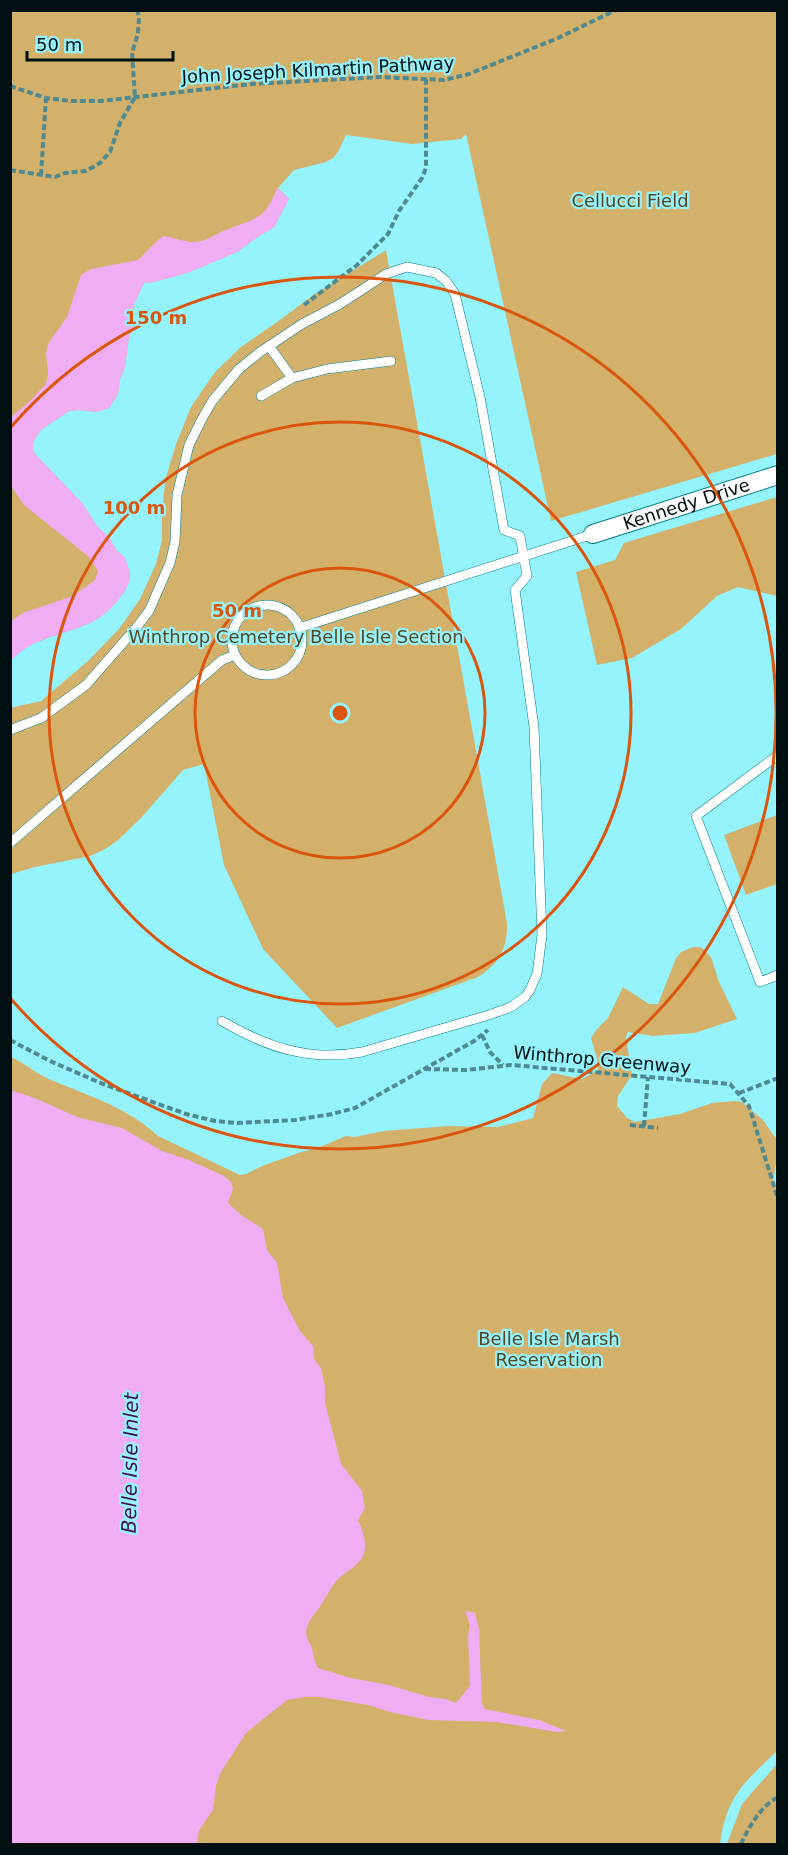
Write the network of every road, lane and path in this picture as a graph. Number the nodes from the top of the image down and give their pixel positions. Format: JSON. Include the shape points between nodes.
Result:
{"nodes":[{"id":1,"x":137,"y":10,"type":"edge"},
{"id":2,"x":616,"y":10,"type":"edge"},
{"id":3,"x":426,"y":79,"type":"junction"},
{"id":4,"x":10,"y":86,"type":"edge"},
{"id":5,"x":135,"y":97,"type":"junction"},
{"id":6,"x":46,"y":98,"type":"junction"},
{"id":7,"x":10,"y":170,"type":"edge"},
{"id":8,"x":41,"y":175,"type":"junction"},
{"id":9,"x":304,"y":305,"type":"dead end"},
{"id":10,"x":269,"y":346,"type":"junction"},
{"id":11,"x":391,"y":361,"type":"dead end"},
{"id":12,"x":292,"y":378,"type":"junction"},
{"id":13,"x":261,"y":396,"type":"dead end"},
{"id":14,"x":777,"y":475,"type":"edge"},
{"id":15,"x":593,"y":534,"type":"joint"},
{"id":16,"x":524,"y":556,"type":"junction"},
{"id":17,"x":299,"y":628,"type":"junction"},
{"id":18,"x":235,"y":655,"type":"junction"},
{"id":19,"x":10,"y":730,"type":"edge"},
{"id":20,"x":777,"y":754,"type":"edge"},
{"id":21,"x":10,"y":843,"type":"edge"},
{"id":22,"x":777,"y":975,"type":"edge"},
{"id":23,"x":489,"y":1015,"type":"junction"},
{"id":24,"x":222,"y":1021,"type":"dead end"},
{"id":25,"x":482,"y":1035,"type":"junction"},
{"id":26,"x":10,"y":1040,"type":"edge"},
{"id":27,"x":503,"y":1065,"type":"junction"},
{"id":28,"x":424,"y":1069,"type":"junction"},
{"id":29,"x":648,"y":1077,"type":"junction"},
{"id":30,"x":777,"y":1078,"type":"edge"},
{"id":31,"x":738,"y":1093,"type":"junction"},
{"id":32,"x":630,"y":1125,"type":"dead end"},
{"id":33,"x":644,"y":1126,"type":"junction"},
{"id":34,"x":658,"y":1128,"type":"dead end"},
{"id":35,"x":777,"y":1199,"type":"edge"},
{"id":36,"x":777,"y":1797,"type":"edge"},
{"id":37,"x":741,"y":1845,"type":"edge"}],
"edges":[{"from":1,"to":5,"type":"path","via":[[138,33],[132,53]]},
{"from":2,"to":3,"type":"path","name":"John Joseph Kilmartin Pathway","via":[[468,74],[444,80]]},
{"from":3,"to":5,"type":"path","name":"John Joseph Kilmartin Pathway","via":[[252,84]]},
{"from":3,"to":9,"type":"path","via":[[426,168],[422,178],[388,234],[357,265]]},
{"from":4,"to":6,"type":"path","name":"John Joseph Kilmartin Pathway"},
{"from":5,"to":6,"type":"path","name":"John Joseph Kilmartin Pathway","via":[[101,101]]},
{"from":5,"to":8,"type":"path","via":[[110,152],[100,163],[86,171],[65,172],[55,177]]},
{"from":6,"to":8,"type":"path"},
{"from":7,"to":8,"type":"path"},
{"from":10,"to":12,"type":"lane"},
{"from":10,"to":16,"type":"lane","via":[[386,274],[406,267],[436,273],[446,281],[455,294],[480,397],[504,530],[520,536]]},
{"from":10,"to":19,"type":"lane","via":[[223,386],[196,430],[177,495],[170,563],[149,611],[86,685],[41,718]]},
{"from":11,"to":12,"type":"lane"},
{"from":12,"to":13,"type":"lane"},
{"from":14,"to":15,"type":"street","name":"Kennedy Drive"},
{"from":15,"to":16,"type":"lane"},
{"from":16,"to":17,"type":"lane"},
{"from":16,"to":23,"type":"lane","via":[[527,576],[514,590],[534,727],[541,950],[537,974],[525,997]]},
{"from":17,"to":18,"type":"lane","via":[[302,638],[296,659],[280,672],[259,674],[249,670]]},
{"from":17,"to":18,"type":"lane","via":[[285,610],[264,605],[253,608],[237,622],[232,644]]},
{"from":18,"to":21,"type":"lane","via":[[222,660]]},
{"from":20,"to":22,"type":"lane","via":[[696,816],[760,982]]},
{"from":23,"to":24,"type":"lane","via":[[362,1052],[331,1056],[274,1046]]},
{"from":23,"to":25,"type":"path","via":[[490,1027]]},
{"from":25,"to":27,"type":"path","via":[[490,1052]]},
{"from":25,"to":28,"type":"path"},
{"from":26,"to":28,"type":"path","via":[[103,1084],[186,1114],[237,1123],[295,1120],[355,1108]]},
{"from":27,"to":28,"type":"path","name":"Winthrop Greenway","via":[[466,1070]]},
{"from":27,"to":29,"type":"path","name":"Winthrop Greenway"},
{"from":29,"to":31,"type":"path","name":"Winthrop Greenway","via":[[730,1084]]},
{"from":29,"to":33,"type":"path"},
{"from":30,"to":31,"type":"path"},
{"from":31,"to":35,"type":"path","via":[[749,1106]]},
{"from":32,"to":33,"type":"path"},
{"from":33,"to":34,"type":"path"},
{"from":36,"to":37,"type":"path","via":[[749,1827]]}]}
